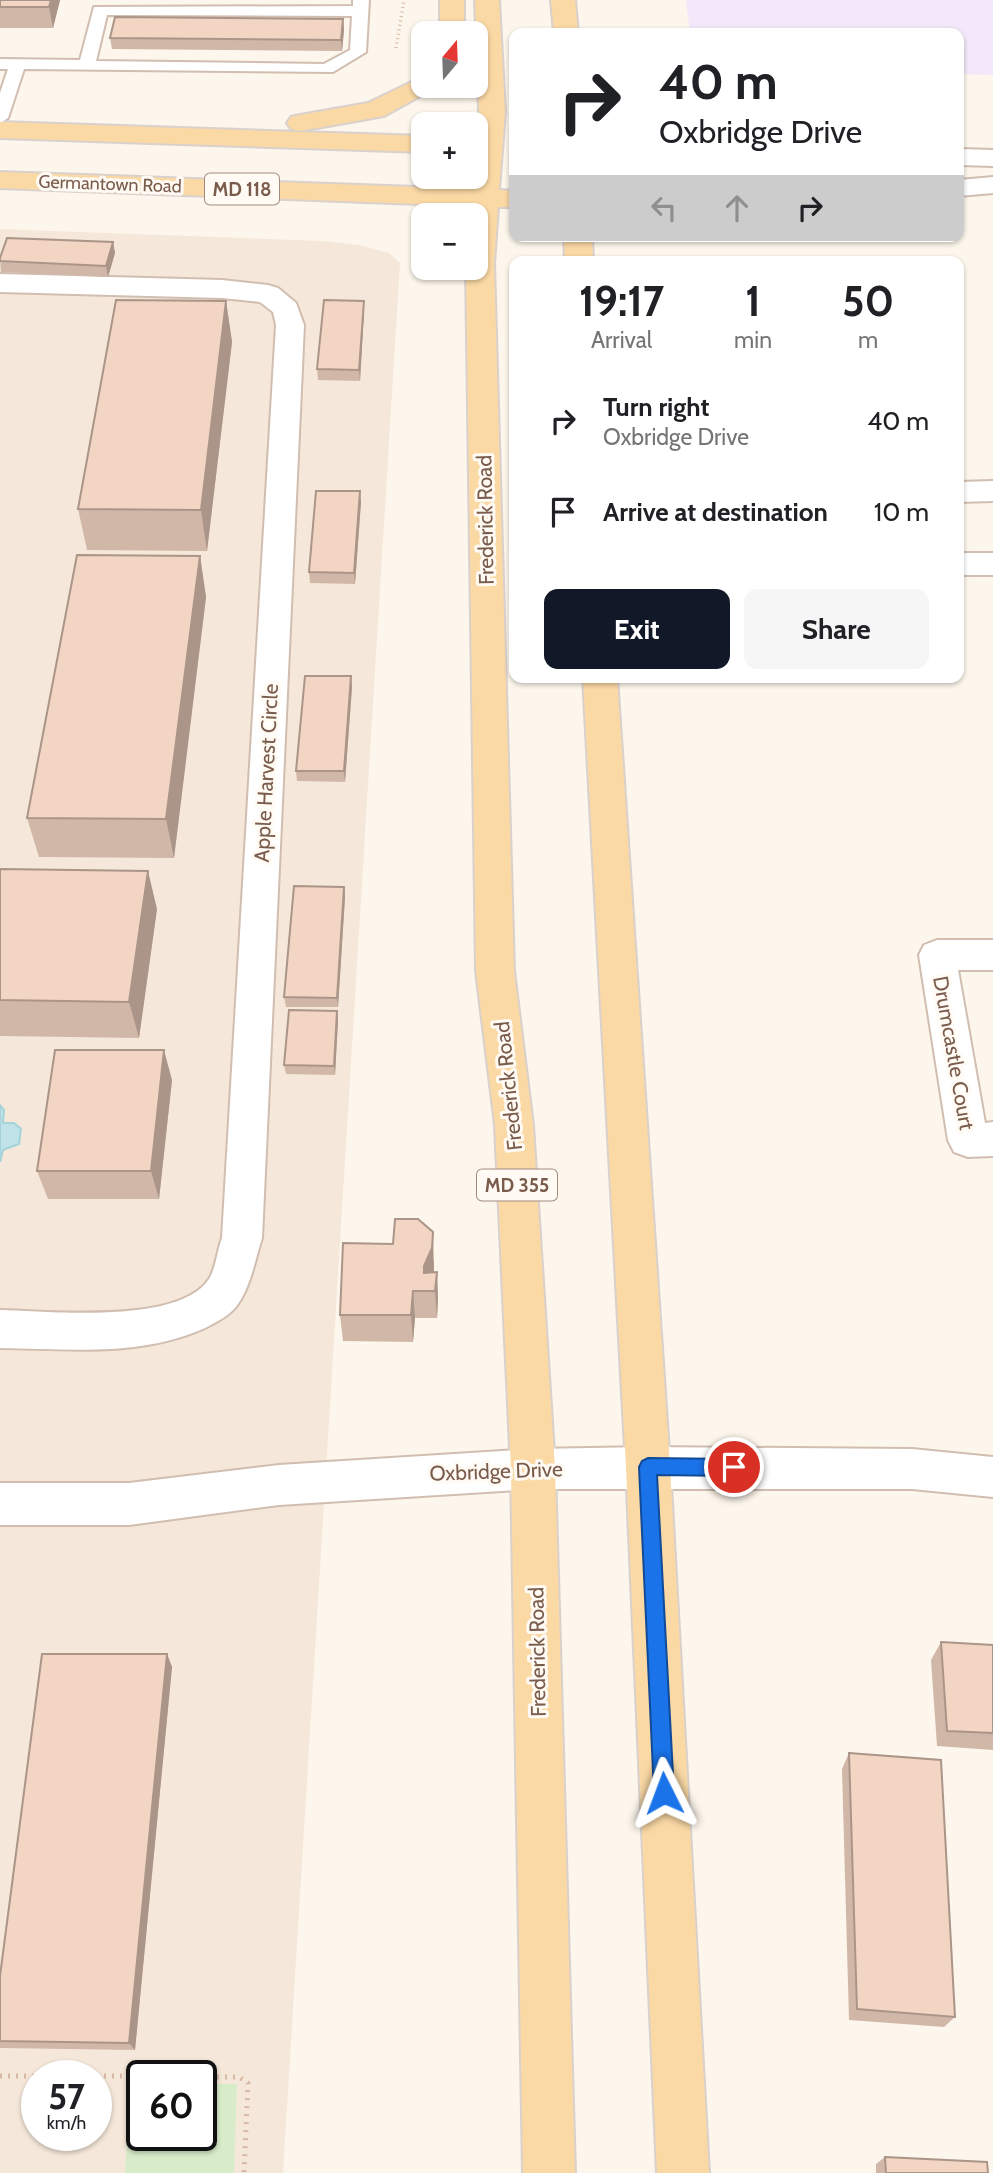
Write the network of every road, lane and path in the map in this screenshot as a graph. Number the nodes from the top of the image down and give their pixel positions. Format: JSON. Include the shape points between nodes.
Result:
{"nodes":[{"id":1,"x":452,"y":0,"type":"edge"},
{"id":2,"x":487,"y":0,"type":"edge"},
{"id":3,"x":563,"y":0,"type":"edge"},
{"id":4,"x":360,"y":5,"type":"edge"},
{"id":5,"x":452,"y":21,"type":"edge"},
{"id":6,"x":566,"y":28,"type":"edge"},
{"id":7,"x":0,"y":64,"type":"edge"},
{"id":8,"x":18,"y":64,"type":"junction"},
{"id":9,"x":87,"y":66,"type":"junction"},
{"id":10,"x":411,"y":91,"type":"edge"},
{"id":11,"x":0,"y":118,"type":"edge"},
{"id":12,"x":0,"y":130,"type":"edge"},
{"id":13,"x":203,"y":137,"type":"junction"},
{"id":14,"x":411,"y":144,"type":"edge"},
{"id":15,"x":493,"y":147,"type":"edge"},
{"id":16,"x":964,"y":157,"type":"edge"},
{"id":17,"x":993,"y":158,"type":"edge"},
{"id":18,"x":0,"y":180,"type":"edge"},
{"id":19,"x":993,"y":186,"type":"edge"},
{"id":20,"x":964,"y":188,"type":"edge"},
{"id":21,"x":499,"y":198,"type":"edge"},
{"id":22,"x":0,"y":282,"type":"edge"},
{"id":23,"x":993,"y":491,"type":"edge"},
{"id":24,"x":964,"y":492,"type":"edge"},
{"id":25,"x":964,"y":564,"type":"edge"},
{"id":26,"x":993,"y":564,"type":"edge"},
{"id":27,"x":600,"y":683,"type":"edge"},
{"id":28,"x":993,"y":955,"type":"edge"},
{"id":29,"x":993,"y":1139,"type":"edge"},
{"id":30,"x":0,"y":1329,"type":"edge"},
{"id":31,"x":648,"y":1467,"type":"junction"},
{"id":32,"x":533,"y":1469,"type":"junction"},
{"id":33,"x":993,"y":1477,"type":"edge"},
{"id":34,"x":0,"y":1504,"type":"edge"},
{"id":35,"x":0,"y":2076,"type":"edge"},
{"id":36,"x":21,"y":2076,"type":"edge"},
{"id":37,"x":217,"y":2077,"type":"edge"},
{"id":38,"x":244,"y":2173,"type":"edge"},
{"id":39,"x":549,"y":2173,"type":"edge"},
{"id":40,"x":683,"y":2173,"type":"edge"}],
"edges":[{"from":1,"to":5,"type":"main road"},
{"from":2,"to":15,"type":"main road","name":"Frederick Road","number":"MD 355"},
{"from":3,"to":6,"type":"main road"},
{"from":4,"to":9,"type":"lane","via":[[100,10]]},
{"from":4,"to":9,"type":"lane","via":[[358,52],[327,69]]},
{"from":7,"to":8,"type":"lane"},
{"from":8,"to":9,"type":"lane"},
{"from":8,"to":11,"type":"lane"},
{"from":10,"to":13,"type":"main road","via":[[375,110]]},
{"from":12,"to":13,"type":"main road"},
{"from":13,"to":14,"type":"main road"},
{"from":15,"to":21,"type":"main road","name":"Frederick Road","number":"MD 355"},
{"from":16,"to":17,"type":"street"},
{"from":18,"to":21,"type":"main road","name":"Germantown Road","number":"MD 118"},
{"from":19,"to":20,"type":"street"},
{"from":21,"to":32,"type":"main road","name":"Frederick Road","number":"MD 355","via":[[480,277],[495,971],[514,1125]]},
{"from":22,"to":30,"type":"street","name":"Apple Harvest Circle","via":[[222,289],[268,295],[286,309],[290,325],[242,1238],[224,1293],[188,1318],[134,1330]]},
{"from":23,"to":24,"type":"street"},
{"from":25,"to":26,"type":"street"},
{"from":27,"to":31,"type":"main road"},
{"from":28,"to":29,"type":"street","name":"Drumcastle Court","via":[[937,955],[968,1140]]},
{"from":31,"to":32,"type":"street","name":"Oxbridge Drive"},
{"from":31,"to":33,"type":"street","name":"Oxbridge Drive","via":[[912,1469]]},
{"from":31,"to":40,"type":"main road"},
{"from":32,"to":34,"type":"street","name":"Oxbridge Drive","via":[[279,1485],[129,1504]]},
{"from":32,"to":39,"type":"main road","name":"Frederick Road","number":"MD 355"},
{"from":35,"to":36,"type":"path"},
{"from":37,"to":38,"type":"path","via":[[239,2077],[248,2083]]}]}
